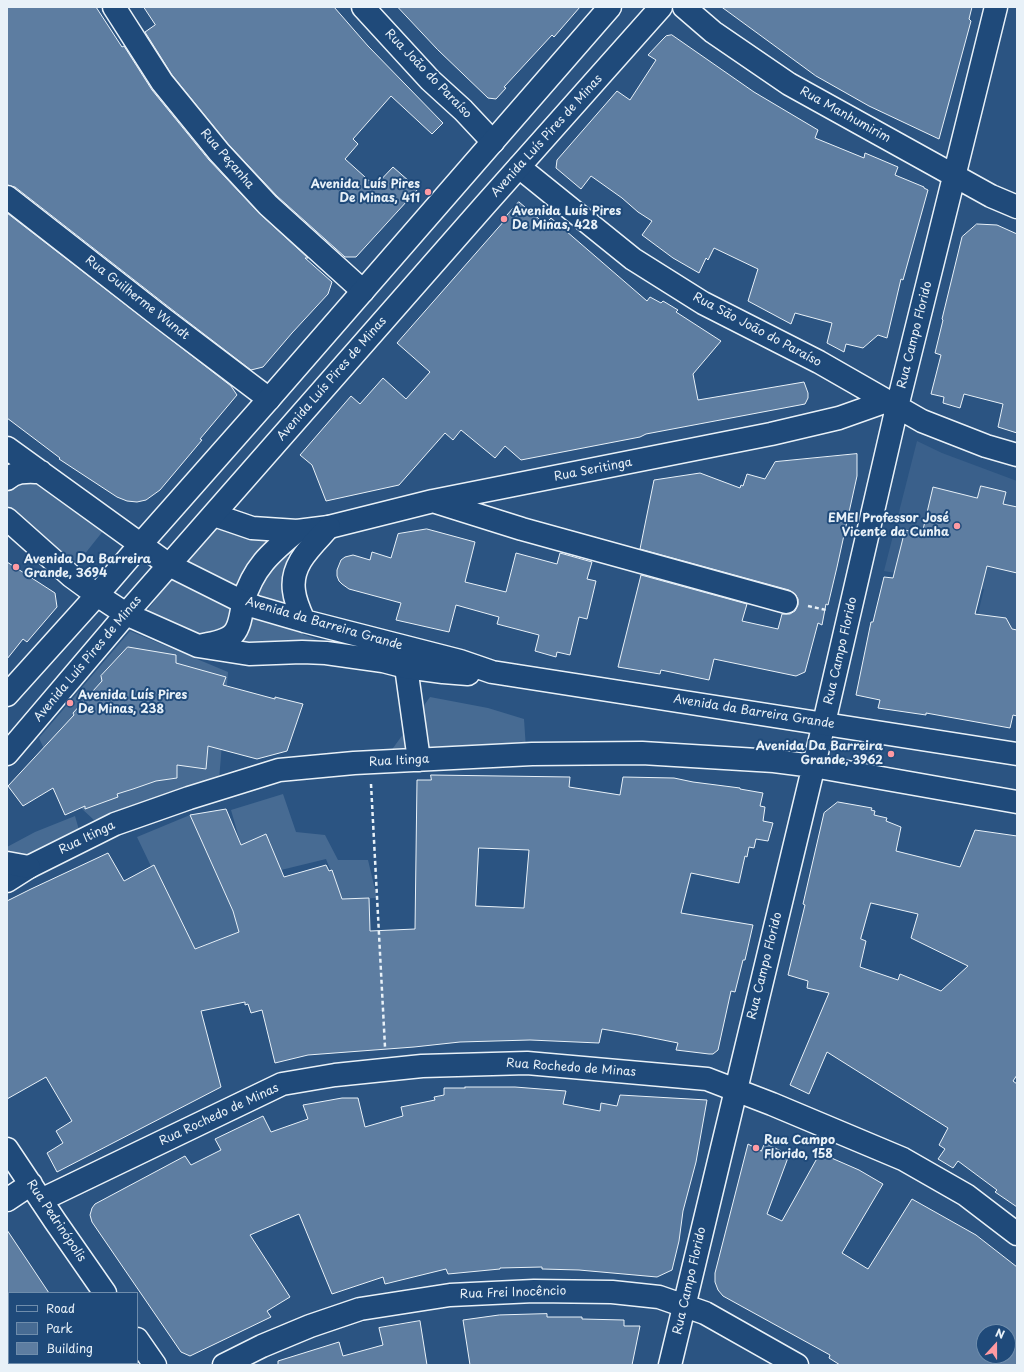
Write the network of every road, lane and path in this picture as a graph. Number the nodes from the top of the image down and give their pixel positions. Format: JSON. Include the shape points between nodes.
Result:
{"nodes":[{"id":1,"x":114,"y":7,"type":"edge"},
{"id":2,"x":363,"y":7,"type":"edge"},
{"id":3,"x":610,"y":7,"type":"edge"},
{"id":4,"x":661,"y":7,"type":"edge"},
{"id":5,"x":684,"y":7,"type":"edge"},
{"id":6,"x":996,"y":7,"type":"edge"},
{"id":7,"x":493,"y":142,"type":"junction"},
{"id":8,"x":518,"y":167,"type":"junction"},
{"id":9,"x":954,"y":176,"type":"junction"},
{"id":10,"x":7,"y":197,"type":"edge"},
{"id":11,"x":1017,"y":207,"type":"edge"},
{"id":12,"x":363,"y":291,"type":"junction"},
{"id":13,"x":268,"y":399,"type":"junction"},
{"id":14,"x":892,"y":404,"type":"junction"},
{"id":15,"x":7,"y":448,"type":"edge"},
{"id":16,"x":1017,"y":456,"type":"edge"},
{"id":17,"x":41,"y":472,"type":"junction"},
{"id":18,"x":7,"y":479,"type":"edge"},
{"id":19,"x":432,"y":501,"type":"junction"},
{"id":20,"x":214,"y":515,"type":"junction"},
{"id":21,"x":7,"y":519,"type":"edge"},
{"id":22,"x":329,"y":528,"type":"junction"},
{"id":23,"x":297,"y":532,"type":"junction"},
{"id":24,"x":140,"y":544,"type":"junction"},
{"id":25,"x":169,"y":565,"type":"junction"},
{"id":26,"x":97,"y":596,"type":"junction"},
{"id":27,"x":244,"y":602,"type":"junction"},
{"id":28,"x":786,"y":602,"type":"joint"},
{"id":29,"x":126,"y":614,"type":"junction"},
{"id":30,"x":849,"y":614,"type":"junction"},
{"id":31,"x":304,"y":621,"type":"junction"},
{"id":32,"x":198,"y":646,"type":"junction"},
{"id":33,"x":406,"y":667,"type":"junction"},
{"id":34,"x":492,"y":672,"type":"junction"},
{"id":35,"x":7,"y":696,"type":"edge"},
{"id":36,"x":824,"y":723,"type":"junction"},
{"id":37,"x":7,"y":754,"type":"edge"},
{"id":38,"x":1017,"y":754,"type":"edge"},
{"id":39,"x":419,"y":760,"type":"junction"},
{"id":40,"x":370,"y":763,"type":"junction"},
{"id":41,"x":813,"y":766,"type":"junction"},
{"id":42,"x":1017,"y":802,"type":"edge"},
{"id":43,"x":7,"y":863,"type":"edge"},
{"id":44,"x":28,"y":867,"type":"junction"},
{"id":45,"x":7,"y":881,"type":"edge"},
{"id":46,"x":386,"y":1070,"type":"junction"},
{"id":47,"x":736,"y":1090,"type":"junction"},
{"id":48,"x":7,"y":1149,"type":"edge"},
{"id":49,"x":36,"y":1192,"type":"junction"},
{"id":50,"x":7,"y":1200,"type":"edge"},
{"id":51,"x":1017,"y":1234,"type":"edge"},
{"id":52,"x":104,"y":1292,"type":"edge"},
{"id":53,"x":684,"y":1306,"type":"junction"},
{"id":54,"x":138,"y":1341,"type":"edge"},
{"id":55,"x":155,"y":1365,"type":"edge"},
{"id":56,"x":224,"y":1365,"type":"edge"},
{"id":57,"x":670,"y":1365,"type":"edge"},
{"id":58,"x":797,"y":1365,"type":"edge"}],
"edges":[{"from":1,"to":12,"type":"street","name":"Rua Peçanha","via":[[162,82],[219,152],[268,205]]},
{"from":2,"to":7,"type":"street","name":"Rua João do Paraíso","via":[[430,80],[464,110]]},
{"from":3,"to":7,"type":"street"},
{"from":4,"to":8,"type":"street","name":"Avenida Luís Pires de Minas"},
{"from":5,"to":9,"type":"street","name":"Rua Manhumirim","via":[[713,32],[789,84]]},
{"from":6,"to":9,"type":"street","name":"Rua Campo Florido"},
{"from":7,"to":12,"type":"street"},
{"from":8,"to":14,"type":"street","name":"Rua São João do Paraíso","via":[[633,259],[703,304],[819,362]]},
{"from":8,"to":20,"type":"street","name":"Avenida Luís Pires de Minas"},
{"from":9,"to":11,"type":"street","name":"Rua Manhumirim"},
{"from":9,"to":14,"type":"street","name":"Rua Campo Florido"},
{"from":10,"to":13,"type":"street","name":"Rua Guilherme Wundt"},
{"from":12,"to":13,"type":"street"},
{"from":13,"to":24,"type":"street"},
{"from":14,"to":16,"type":"street","name":"Rua São João do Paraíso","via":[[922,421]]},
{"from":14,"to":19,"type":"street","name":"Rua Seritinga","via":[[771,434]]},
{"from":14,"to":30,"type":"street","name":"Rua Campo Florido"},
{"from":15,"to":17,"type":"street","name":"Avenida da Barreira Grande"},
{"from":17,"to":18,"type":"street","via":[[20,472],[12,474]]},
{"from":17,"to":24,"type":"street","name":"Avenida da Barreira Grande"},
{"from":19,"to":22,"type":"street","name":"Rua Seritinga"},
{"from":19,"to":28,"type":"street","via":[[522,529]]},
{"from":20,"to":23,"type":"street","name":"Rua Seritinga","via":[[252,528]]},
{"from":20,"to":25,"type":"street","name":"Avenida Luís Pires de Minas"},
{"from":21,"to":26,"type":"street","name":"Avenida da Barreira Grande"},
{"from":22,"to":23,"type":"street","name":"Rua Seritinga"},
{"from":22,"to":31,"type":"street","via":[[304,556],[293,578],[294,592]]},
{"from":23,"to":27,"type":"street","via":[[275,549],[257,570],[248,586]]},
{"from":24,"to":25,"type":"street","name":"Avenida da Barreira Grande"},
{"from":24,"to":26,"type":"street"},
{"from":25,"to":27,"type":"street","name":"Avenida da Barreira Grande"},
{"from":25,"to":29,"type":"street","name":"Avenida Luís Pires de Minas"},
{"from":26,"to":29,"type":"street","name":"Avenida da Barreira Grande"},
{"from":26,"to":35,"type":"street"},
{"from":27,"to":31,"type":"street","name":"Avenida da Barreira Grande","via":[[256,608]]},
{"from":27,"to":32,"type":"street","via":[[241,623],[231,636],[221,642]]},
{"from":28,"to":30,"type":"path"},
{"from":29,"to":32,"type":"street","name":"Avenida da Barreira Grande"},
{"from":29,"to":37,"type":"street","name":"Avenida Luís Pires de Minas"},
{"from":30,"to":36,"type":"street","name":"Rua Campo Florido"},
{"from":31,"to":34,"type":"street","name":"Avenida da Barreira Grande","via":[[460,661]]},
{"from":32,"to":33,"type":"street","name":"Avenida da Barreira Grande","via":[[249,654],[326,653]]},
{"from":33,"to":34,"type":"street","name":"Avenida da Barreira Grande","via":[[465,674]]},
{"from":33,"to":39,"type":"street"},
{"from":34,"to":36,"type":"street","name":"Avenida da Barreira Grande"},
{"from":36,"to":38,"type":"street","name":"Avenida da Barreira Grande"},
{"from":36,"to":41,"type":"street","name":"Rua Campo Florido"},
{"from":39,"to":40,"type":"street","name":"Rua Itinga"},
{"from":39,"to":41,"type":"street","name":"Rua Itinga","via":[[532,754],[642,753],[774,761]]},
{"from":40,"to":44,"type":"street","name":"Rua Itinga","via":[[279,770],[196,795],[115,824]]},
{"from":40,"to":46,"type":"path"},
{"from":41,"to":42,"type":"street"},
{"from":41,"to":47,"type":"street","name":"Rua Campo Florido"},
{"from":43,"to":44,"type":"street"},
{"from":44,"to":45,"type":"street","name":"Rua Itinga"},
{"from":46,"to":47,"type":"street","name":"Rua Rochedo de Minas","via":[[422,1066],[527,1063],[707,1079]]},
{"from":46,"to":49,"type":"street","name":"Rua Rochedo de Minas","via":[[282,1084]]},
{"from":47,"to":51,"type":"street","name":"Rua Rochedo de Minas","via":[[903,1159],[966,1195]]},
{"from":47,"to":53,"type":"street","name":"Rua Campo Florido"},
{"from":48,"to":49,"type":"street","name":"Rua Pedrinópolis"},
{"from":49,"to":50,"type":"street","name":"Rua Rochedo de Minas"},
{"from":49,"to":52,"type":"street","name":"Rua Pedrinópolis"},
{"from":53,"to":56,"type":"street","name":"Rua Frei Inocêncio","via":[[659,1297],[612,1292],[534,1291],[450,1295],[360,1309],[310,1326]]},
{"from":53,"to":57,"type":"street","name":"Rua Campo Florido"},
{"from":53,"to":58,"type":"street","name":"Rua Frei Inocêncio","via":[[705,1313]]},
{"from":54,"to":55,"type":"street"}]}
